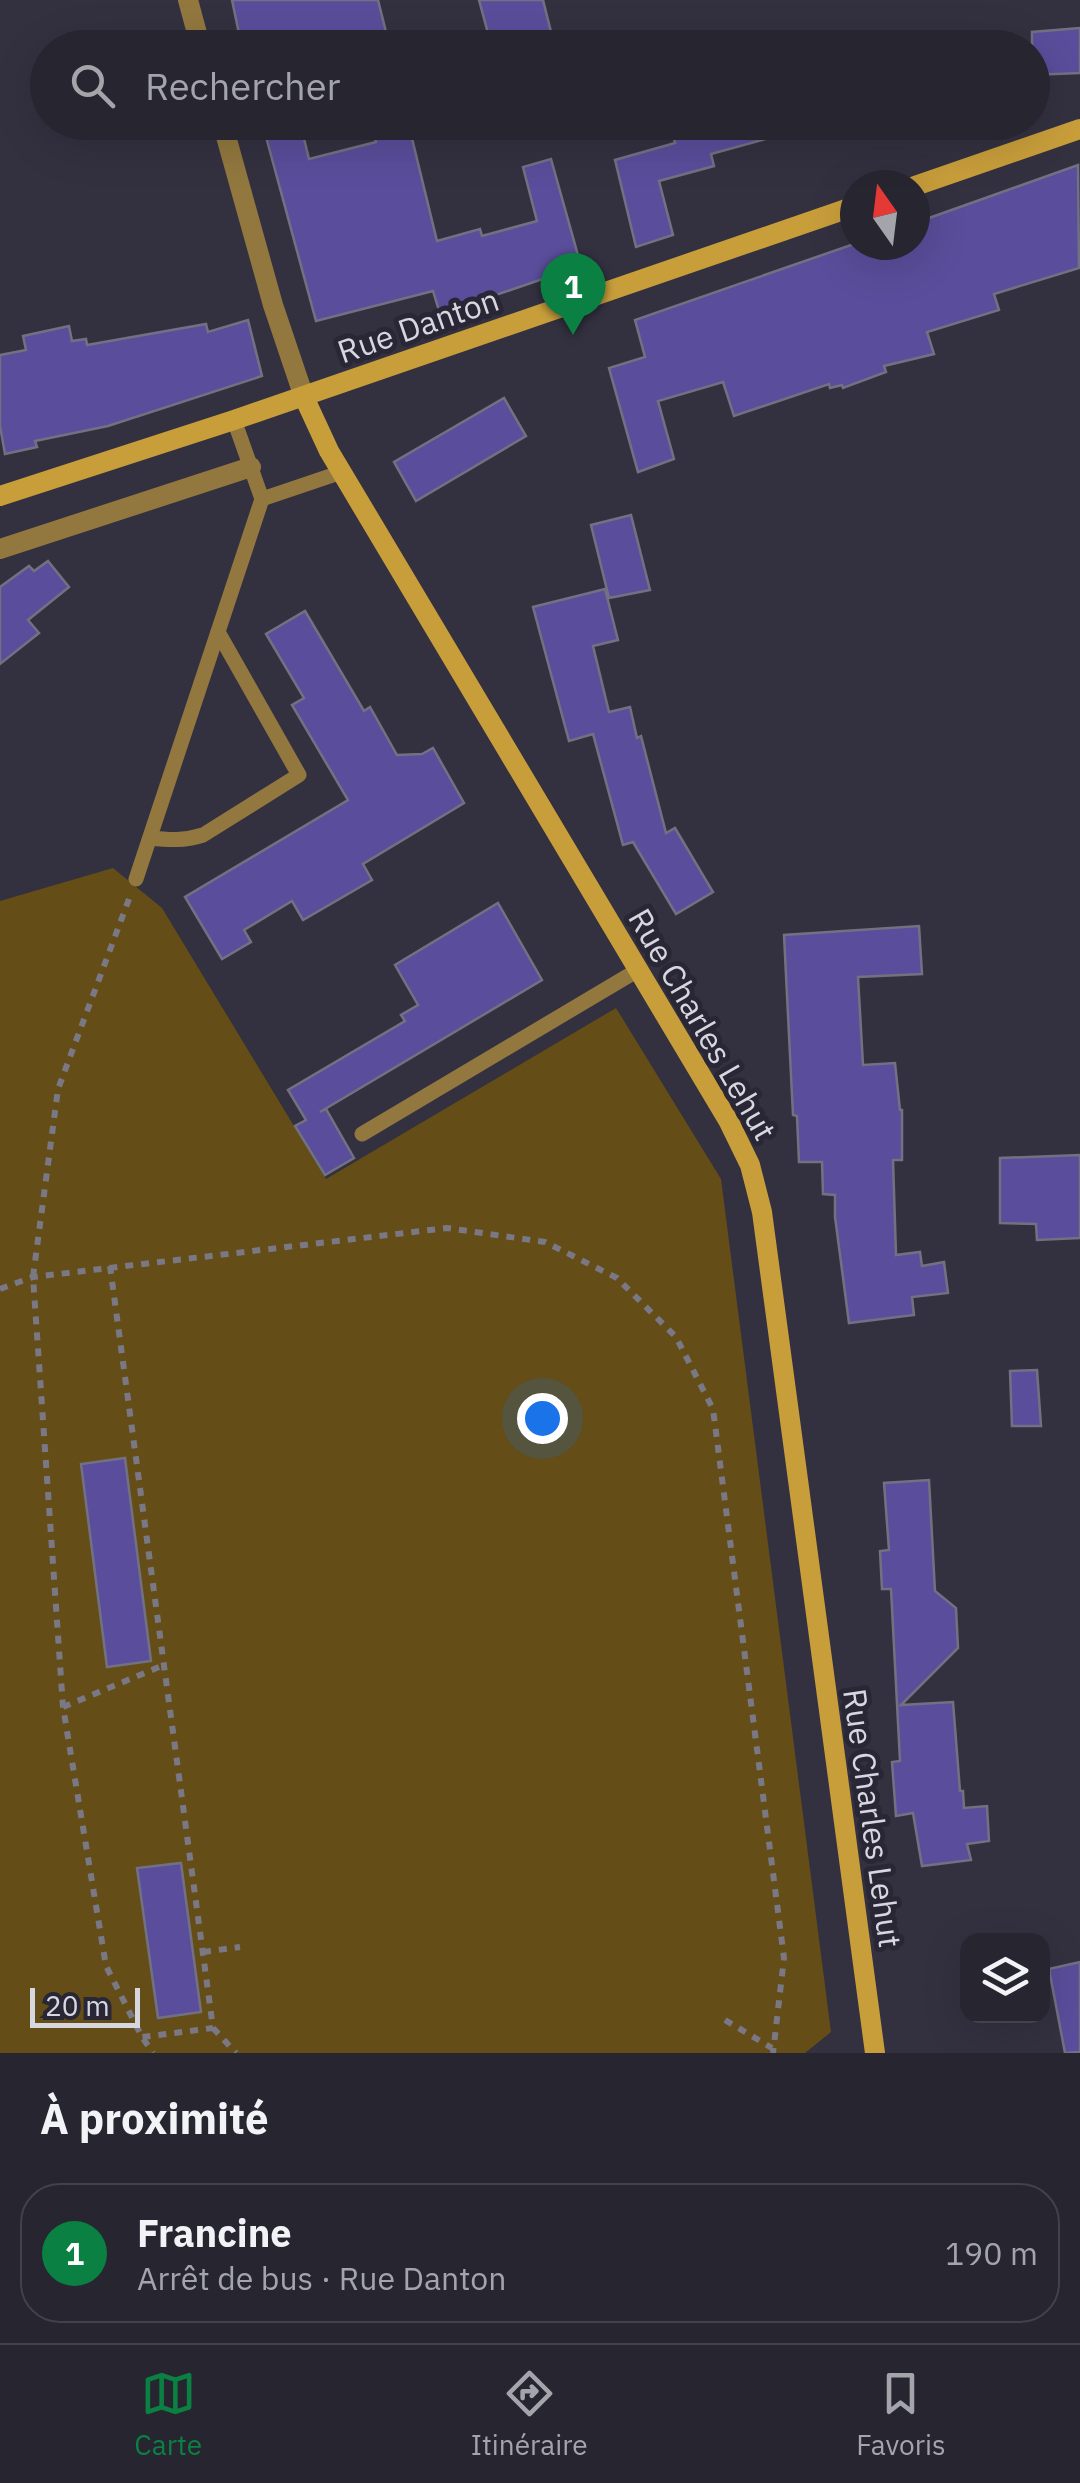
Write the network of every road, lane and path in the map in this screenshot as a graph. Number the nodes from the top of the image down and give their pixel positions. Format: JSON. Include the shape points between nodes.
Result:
{"nodes":[{"id":1,"x":188,"y":0,"type":"edge"},
{"id":2,"x":196,"y":30,"type":"edge"},
{"id":3,"x":1080,"y":128,"type":"edge"},
{"id":4,"x":1050,"y":139,"type":"edge"},
{"id":5,"x":227,"y":140,"type":"edge"},
{"id":6,"x":1046,"y":140,"type":"edge"},
{"id":7,"x":930,"y":181,"type":"edge"},
{"id":8,"x":840,"y":211,"type":"edge"},
{"id":9,"x":304,"y":396,"type":"junction"},
{"id":10,"x":234,"y":420,"type":"junction"},
{"id":11,"x":250,"y":467,"type":"junction"},
{"id":12,"x":342,"y":472,"type":"junction"},
{"id":13,"x":0,"y":496,"type":"edge"},
{"id":14,"x":262,"y":499,"type":"junction"},
{"id":15,"x":0,"y":549,"type":"edge"},
{"id":16,"x":218,"y":632,"type":"junction"},
{"id":17,"x":150,"y":838,"type":"junction"},
{"id":18,"x":136,"y":879,"type":"joint"},
{"id":19,"x":638,"y":970,"type":"junction"},
{"id":20,"x":362,"y":1134,"type":"dead end"},
{"id":21,"x":110,"y":1266,"type":"junction"},
{"id":22,"x":34,"y":1277,"type":"junction"},
{"id":23,"x":0,"y":1289,"type":"edge"},
{"id":24,"x":164,"y":1665,"type":"junction"},
{"id":25,"x":63,"y":1707,"type":"junction"},
{"id":26,"x":240,"y":1946,"type":"dead end"},
{"id":27,"x":203,"y":1952,"type":"junction"},
{"id":28,"x":725,"y":2020,"type":"dead end"},
{"id":29,"x":214,"y":2028,"type":"junction"},
{"id":30,"x":142,"y":2037,"type":"junction"},
{"id":31,"x":772,"y":2051,"type":"edge"},
{"id":32,"x":153,"y":2053,"type":"edge"},
{"id":33,"x":236,"y":2053,"type":"edge"},
{"id":34,"x":874,"y":2053,"type":"edge"}],
"edges":[{"from":1,"to":2,"type":"street"},
{"from":3,"to":4,"type":"street"},
{"from":5,"to":9,"type":"street"},
{"from":6,"to":7,"type":"street"},
{"from":8,"to":9,"type":"street","name":"Rue Danton"},
{"from":9,"to":10,"type":"street","name":"Rue Danton"},
{"from":9,"to":12,"type":"street","name":"Rue Charles Lehut"},
{"from":10,"to":11,"type":"lane"},
{"from":10,"to":13,"type":"street","name":"Rue Danton"},
{"from":11,"to":14,"type":"lane"},
{"from":11,"to":15,"type":"street"},
{"from":12,"to":14,"type":"lane"},
{"from":12,"to":19,"type":"street","name":"Rue Charles Lehut"},
{"from":14,"to":16,"type":"lane"},
{"from":16,"to":17,"type":"lane"},
{"from":16,"to":17,"type":"lane","via":[[299,775],[203,835]]},
{"from":17,"to":18,"type":"lane"},
{"from":18,"to":22,"type":"path","via":[[58,1090]]},
{"from":19,"to":20,"type":"lane"},
{"from":19,"to":34,"type":"street","name":"Rue Charles Lehut","via":[[729,1122],[762,1212]]},
{"from":21,"to":22,"type":"path"},
{"from":21,"to":24,"type":"path"},
{"from":21,"to":31,"type":"path","via":[[447,1228],[546,1242],[617,1278],[676,1337],[713,1409],[784,1958]]},
{"from":22,"to":23,"type":"path"},
{"from":22,"to":25,"type":"path"},
{"from":24,"to":25,"type":"path"},
{"from":24,"to":27,"type":"path"},
{"from":25,"to":30,"type":"path","via":[[106,1966]]},
{"from":26,"to":27,"type":"path"},
{"from":27,"to":29,"type":"path"},
{"from":28,"to":31,"type":"path"},
{"from":29,"to":30,"type":"path"},
{"from":29,"to":33,"type":"path"},
{"from":30,"to":32,"type":"path"}]}
